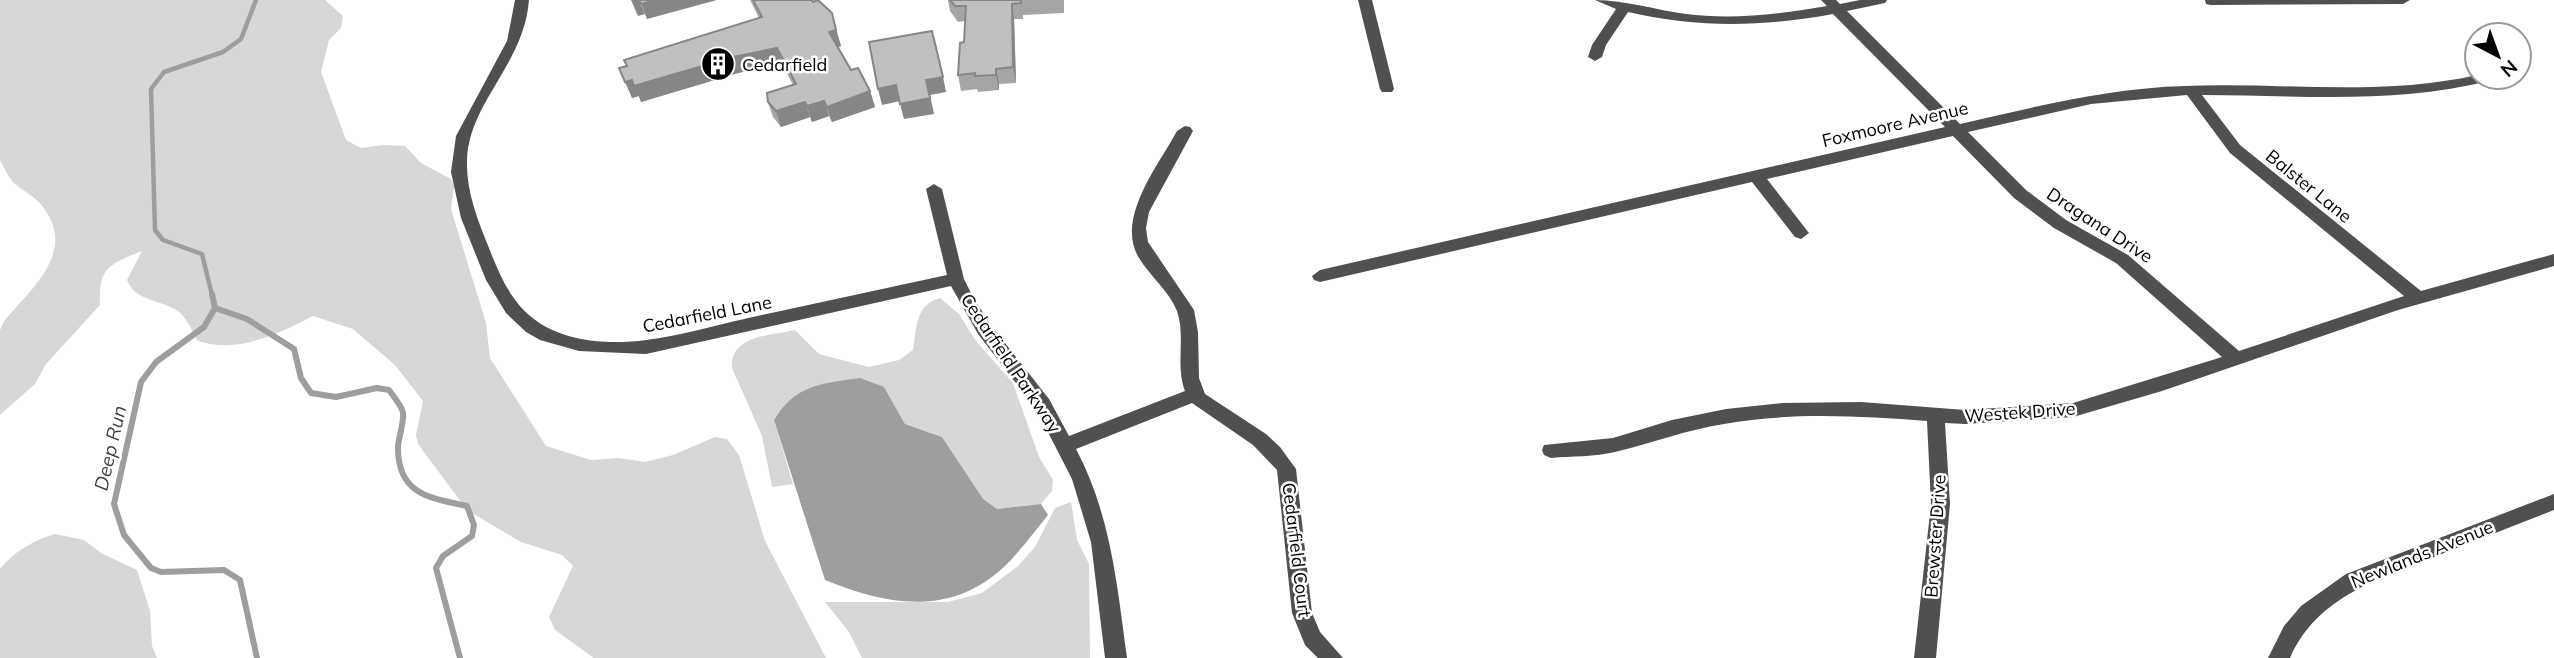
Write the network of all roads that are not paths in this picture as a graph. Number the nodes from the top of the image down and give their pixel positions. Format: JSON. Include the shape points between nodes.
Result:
{"nodes":[{"id":1,"x":522,"y":0,"type":"edge"},
{"id":2,"x":1366,"y":0,"type":"edge"},
{"id":3,"x":1602,"y":0,"type":"edge"},
{"id":4,"x":1880,"y":0,"type":"edge"},
{"id":5,"x":2403,"y":0,"type":"edge"},
{"id":6,"x":2211,"y":1,"type":"edge"},
{"id":7,"x":1832,"y":5,"type":"edge"},
{"id":8,"x":1624,"y":7,"type":"junction"},
{"id":9,"x":1595,"y":57,"type":"dead end"},
{"id":10,"x":2463,"y":83,"type":"edge"},
{"id":11,"x":1387,"y":89,"type":"dead end"},
{"id":12,"x":2190,"y":90,"type":"junction"},
{"id":13,"x":1955,"y":129,"type":"junction"},
{"id":14,"x":1185,"y":131,"type":"dead end"},
{"id":15,"x":1756,"y":176,"type":"junction"},
{"id":16,"x":934,"y":189,"type":"dead end"},
{"id":17,"x":1801,"y":233,"type":"dead end"},
{"id":18,"x":2554,"y":260,"type":"edge"},
{"id":19,"x":1320,"y":276,"type":"dead end"},
{"id":20,"x":956,"y":279,"type":"junction"},
{"id":21,"x":2418,"y":298,"type":"junction"},
{"id":22,"x":2236,"y":359,"type":"junction"},
{"id":23,"x":1196,"y":394,"type":"junction"},
{"id":24,"x":1935,"y":414,"type":"junction"},
{"id":25,"x":1066,"y":444,"type":"junction"},
{"id":26,"x":1551,"y":450,"type":"dead end"},
{"id":27,"x":2554,"y":502,"type":"edge"},
{"id":28,"x":1116,"y":658,"type":"edge"},
{"id":29,"x":1332,"y":658,"type":"edge"},
{"id":30,"x":1925,"y":658,"type":"edge"},
{"id":31,"x":2279,"y":658,"type":"edge"}],
"edges":[{"from":1,"to":20,"type":"street","name":"Cedarfield Lane","via":[[513,44],[464,135],[459,163],[470,222],[495,283],[532,327],[577,344],[646,347]]},
{"from":2,"to":11,"type":"street"},
{"from":3,"to":8,"type":"street"},
{"from":4,"to":7,"type":"street"},
{"from":5,"to":6,"type":"street"},
{"from":7,"to":8,"type":"street","via":[[1771,21],[1730,22]]},
{"from":7,"to":13,"type":"street","name":"Dragana Drive"},
{"from":8,"to":9,"type":"street"},
{"from":10,"to":12,"type":"street","name":"Foxmoore Avenue","via":[[2386,94]]},
{"from":12,"to":13,"type":"street","name":"Foxmoore Avenue","via":[[2091,99]]},
{"from":12,"to":21,"type":"street","name":"Balster Lane","via":[[2235,149]]},
{"from":13,"to":15,"type":"street","name":"Foxmoore Avenue"},
{"from":13,"to":22,"type":"street","name":"Dragana Drive","via":[[2038,209],[2141,274]]},
{"from":14,"to":23,"type":"street","via":[[1137,225],[1143,252],[1184,307],[1189,323],[1189,376]]},
{"from":15,"to":17,"type":"street"},
{"from":15,"to":19,"type":"street","name":"Foxmoore Avenue"},
{"from":16,"to":20,"type":"street","name":"Cedarfield Parkway"},
{"from":18,"to":21,"type":"street","name":"Westek Drive"},
{"from":20,"to":25,"type":"street","name":"Cedarfield Parkway","via":[[984,328],[1043,404]]},
{"from":21,"to":22,"type":"street","name":"Westek Drive"},
{"from":22,"to":24,"type":"street","name":"Westek Drive","via":[[2073,410],[1965,417]]},
{"from":23,"to":25,"type":"street"},
{"from":23,"to":29,"type":"street","name":"Cedarfield Court","via":[[1275,451],[1286,469],[1302,613],[1312,638]]},
{"from":24,"to":26,"type":"street","name":"Westek Drive","via":[[1819,408],[1757,412],[1672,427],[1613,445]]},
{"from":24,"to":30,"type":"street","name":"Brewster Drive","via":[[1941,484]]},
{"from":25,"to":28,"type":"street","name":"Cedarfield Parkway","via":[[1101,542]]},
{"from":27,"to":31,"type":"street","name":"Newlands Avenue","via":[[2335,590],[2302,617]]}]}
